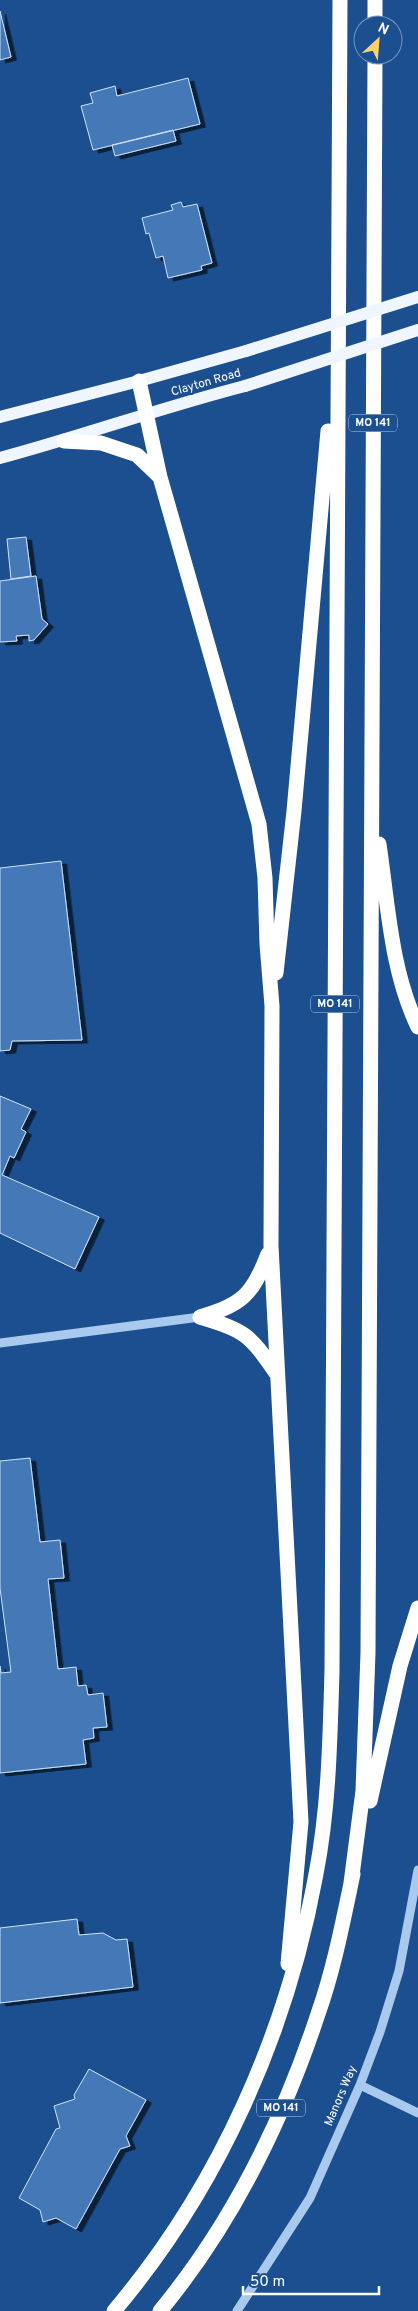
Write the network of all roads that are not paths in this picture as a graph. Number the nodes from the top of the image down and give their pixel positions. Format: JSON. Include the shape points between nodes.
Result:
{"nodes":[{"id":1,"x":340,"y":0,"type":"edge"},
{"id":2,"x":376,"y":0,"type":"edge"},
{"id":3,"x":375,"y":15,"type":"edge"},
{"id":4,"x":375,"y":65,"type":"edge"},
{"id":5,"x":418,"y":297,"type":"edge"},
{"id":6,"x":340,"y":300,"type":"junction"},
{"id":7,"x":418,"y":330,"type":"edge"},
{"id":8,"x":139,"y":381,"type":"junction"},
{"id":9,"x":148,"y":414,"type":"junction"},
{"id":10,"x":0,"y":417,"type":"edge"},
{"id":11,"x":64,"y":441,"type":"junction"},
{"id":12,"x":0,"y":458,"type":"edge"},
{"id":13,"x":160,"y":477,"type":"junction"},
{"id":14,"x":372,"y":790,"type":"junction"},
{"id":15,"x":272,"y":1006,"type":"junction"},
{"id":16,"x":418,"y":1027,"type":"edge"},
{"id":17,"x":271,"y":1246,"type":"junction"},
{"id":18,"x":200,"y":1317,"type":"junction"},
{"id":19,"x":0,"y":1343,"type":"edge"},
{"id":20,"x":276,"y":1373,"type":"junction"},
{"id":21,"x":418,"y":1608,"type":"edge"},
{"id":22,"x":418,"y":1870,"type":"edge"},
{"id":23,"x":352,"y":1883,"type":"junction"},
{"id":24,"x":284,"y":2003,"type":"junction"},
{"id":25,"x":360,"y":2085,"type":"junction"},
{"id":26,"x":418,"y":2113,"type":"edge"},
{"id":27,"x":114,"y":2311,"type":"edge"},
{"id":28,"x":160,"y":2311,"type":"edge"},
{"id":29,"x":237,"y":2311,"type":"edge"}],
"edges":[{"from":1,"to":6,"type":"highway","number":"MO 141"},
{"from":2,"to":3,"type":"highway"},
{"from":4,"to":14,"type":"highway","number":"MO 141"},
{"from":5,"to":8,"type":"main road","name":"Clayton Road","bridge":true},
{"from":6,"to":15,"type":"highway","via":[[294,811]]},
{"from":6,"to":24,"type":"highway","number":"MO 141","via":[[330,1739],[326,1807],[317,1873]]},
{"from":7,"to":9,"type":"main road","name":"Clayton Road","bridge":true},
{"from":8,"to":9,"type":"highway"},
{"from":8,"to":10,"type":"main road","name":"Clayton Road"},
{"from":9,"to":11,"type":"main road","name":"Clayton Road"},
{"from":9,"to":13,"type":"highway"},
{"from":11,"to":12,"type":"main road","name":"Clayton Road"},
{"from":11,"to":13,"type":"highway","via":[[100,443],[137,455]]},
{"from":13,"to":15,"type":"highway","via":[[259,824],[266,878]]},
{"from":14,"to":16,"type":"highway","via":[[391,932],[400,975]]},
{"from":14,"to":23,"type":"highway","number":"MO 141","via":[[368,1653],[363,1791]]},
{"from":15,"to":17,"type":"highway"},
{"from":17,"to":18,"type":"highway","via":[[259,1279],[245,1297],[229,1308]]},
{"from":17,"to":20,"type":"highway"},
{"from":18,"to":19,"type":"street"},
{"from":18,"to":20,"type":"highway","via":[[241,1331],[255,1342]]},
{"from":20,"to":24,"type":"highway","via":[[301,1822]]},
{"from":21,"to":23,"type":"highway","via":[[400,1666]]},
{"from":22,"to":25,"type":"street","name":"Manors Way","via":[[399,1971]]},
{"from":23,"to":28,"type":"highway","number":"MO 141","via":[[319,2013],[296,2076],[237,2197]]},
{"from":24,"to":27,"type":"highway","number":"MO 141","via":[[262,2064],[202,2186],[166,2242]]},
{"from":25,"to":26,"type":"street"},
{"from":25,"to":29,"type":"street","name":"Manors Way","via":[[310,2198]]}]}
